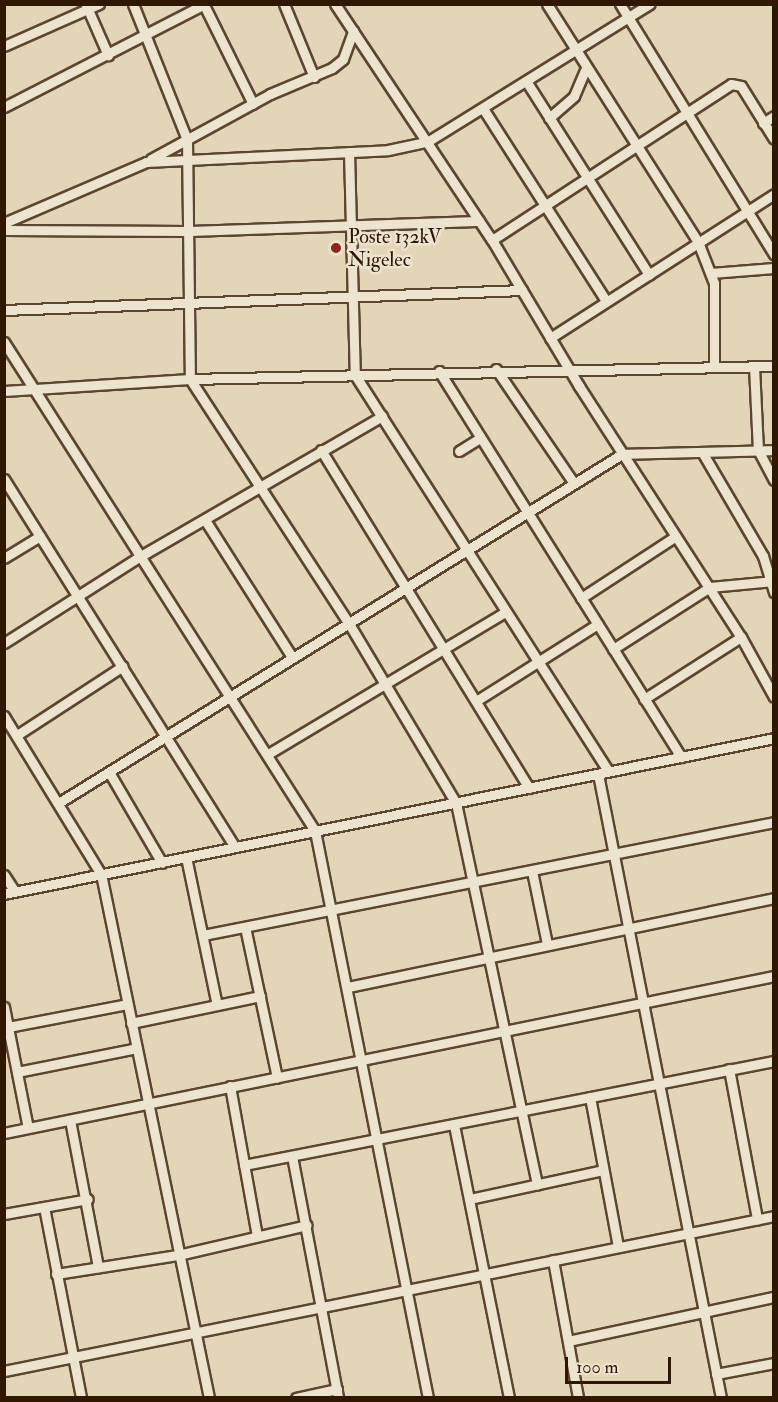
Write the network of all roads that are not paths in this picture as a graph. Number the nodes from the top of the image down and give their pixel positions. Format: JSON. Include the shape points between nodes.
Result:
{"nodes":[{"id":1,"x":99,"y":4,"type":"edge"},
{"id":2,"x":134,"y":4,"type":"edge"},
{"id":3,"x":284,"y":4,"type":"edge"},
{"id":4,"x":335,"y":4,"type":"edge"},
{"id":5,"x":547,"y":4,"type":"edge"},
{"id":6,"x":620,"y":4,"type":"edge"},
{"id":7,"x":650,"y":4,"type":"edge"},
{"id":8,"x":204,"y":5,"type":"edge"},
{"id":9,"x":87,"y":7,"type":"edge"},
{"id":10,"x":628,"y":18,"type":"junction"},
{"id":11,"x":353,"y":31,"type":"junction"},
{"id":12,"x":146,"y":36,"type":"junction"},
{"id":13,"x":4,"y":46,"type":"edge"},
{"id":14,"x":576,"y":52,"type":"junction"},
{"id":15,"x":108,"y":55,"type":"junction"},
{"id":16,"x":585,"y":70,"type":"junction"},
{"id":17,"x":314,"y":77,"type":"junction"},
{"id":18,"x":528,"y":84,"type":"junction"},
{"id":19,"x":253,"y":104,"type":"junction"},
{"id":20,"x":4,"y":107,"type":"edge"},
{"id":21,"x":484,"y":110,"type":"junction"},
{"id":22,"x":686,"y":114,"type":"junction"},
{"id":23,"x":774,"y":116,"type":"edge"},
{"id":24,"x":549,"y":118,"type":"junction"},
{"id":25,"x":763,"y":123,"type":"junction"},
{"id":26,"x":774,"y":139,"type":"edge"},
{"id":27,"x":187,"y":140,"type":"junction"},
{"id":28,"x":427,"y":142,"type":"junction"},
{"id":29,"x":636,"y":147,"type":"junction"},
{"id":30,"x":349,"y":152,"type":"junction"},
{"id":31,"x":187,"y":159,"type":"junction"},
{"id":32,"x":146,"y":162,"type":"junction"},
{"id":33,"x":586,"y":178,"type":"junction"},
{"id":34,"x":774,"y":194,"type":"edge"},
{"id":35,"x":543,"y":205,"type":"junction"},
{"id":36,"x":747,"y":210,"type":"junction"},
{"id":37,"x":479,"y":221,"type":"junction"},
{"id":38,"x":5,"y":224,"type":"edge"},
{"id":39,"x":352,"y":226,"type":"junction"},
{"id":40,"x":187,"y":231,"type":"junction"},
{"id":41,"x":492,"y":240,"type":"junction"},
{"id":42,"x":698,"y":242,"type":"junction"},
{"id":43,"x":774,"y":254,"type":"edge"},
{"id":44,"x":774,"y":268,"type":"edge"},
{"id":45,"x":711,"y":273,"type":"junction"},
{"id":46,"x":649,"y":275,"type":"junction"},
{"id":47,"x":522,"y":290,"type":"junction"},
{"id":48,"x":353,"y":297,"type":"junction"},
{"id":49,"x":606,"y":301,"type":"junction"},
{"id":50,"x":188,"y":303,"type":"junction"},
{"id":51,"x":4,"y":310,"type":"edge"},
{"id":52,"x":550,"y":338,"type":"junction"},
{"id":53,"x":4,"y":342,"type":"edge"},
{"id":54,"x":754,"y":366,"type":"junction"},
{"id":55,"x":774,"y":366,"type":"edge"},
{"id":56,"x":567,"y":367,"type":"junction"},
{"id":57,"x":714,"y":367,"type":"junction"},
{"id":58,"x":496,"y":369,"type":"junction"},
{"id":59,"x":439,"y":371,"type":"junction"},
{"id":60,"x":355,"y":375,"type":"junction"},
{"id":61,"x":189,"y":379,"type":"junction"},
{"id":62,"x":30,"y":386,"type":"junction"},
{"id":63,"x":4,"y":391,"type":"edge"},
{"id":64,"x":382,"y":416,"type":"junction"},
{"id":65,"x":480,"y":438,"type":"junction"},
{"id":66,"x":321,"y":450,"type":"junction"},
{"id":67,"x":758,"y":450,"type":"junction"},
{"id":68,"x":774,"y":450,"type":"edge"},
{"id":69,"x":459,"y":451,"type":"dead end"},
{"id":70,"x":702,"y":452,"type":"junction"},
{"id":71,"x":622,"y":454,"type":"junction"},
{"id":72,"x":4,"y":479,"type":"edge"},
{"id":73,"x":774,"y":480,"type":"edge"},
{"id":74,"x":573,"y":482,"type":"junction"},
{"id":75,"x":261,"y":485,"type":"junction"},
{"id":76,"x":526,"y":510,"type":"junction"},
{"id":77,"x":205,"y":520,"type":"junction"},
{"id":78,"x":40,"y":536,"type":"junction"},
{"id":79,"x":676,"y":536,"type":"junction"},
{"id":80,"x":465,"y":549,"type":"junction"},
{"id":81,"x":139,"y":557,"type":"junction"},
{"id":82,"x":4,"y":558,"type":"edge"},
{"id":83,"x":773,"y":581,"type":"edge"},
{"id":84,"x":405,"y":586,"type":"junction"},
{"id":85,"x":710,"y":587,"type":"junction"},
{"id":86,"x":774,"y":592,"type":"edge"},
{"id":87,"x":79,"y":595,"type":"junction"},
{"id":88,"x":581,"y":598,"type":"junction"},
{"id":89,"x":505,"y":612,"type":"junction"},
{"id":90,"x":348,"y":622,"type":"junction"},
{"id":91,"x":598,"y":624,"type":"junction"},
{"id":92,"x":741,"y":637,"type":"junction"},
{"id":93,"x":4,"y":643,"type":"edge"},
{"id":94,"x":444,"y":649,"type":"junction"},
{"id":95,"x":613,"y":649,"type":"junction"},
{"id":96,"x":292,"y":657,"type":"junction"},
{"id":97,"x":537,"y":662,"type":"junction"},
{"id":98,"x":123,"y":666,"type":"junction"},
{"id":99,"x":385,"y":684,"type":"junction"},
{"id":100,"x":230,"y":694,"type":"junction"},
{"id":101,"x":774,"y":697,"type":"edge"},
{"id":102,"x":644,"y":699,"type":"junction"},
{"id":103,"x":476,"y":701,"type":"junction"},
{"id":104,"x":6,"y":723,"type":"edge"},
{"id":105,"x":17,"y":735,"type":"junction"},
{"id":106,"x":166,"y":736,"type":"junction"},
{"id":107,"x":774,"y":738,"type":"edge"},
{"id":108,"x":268,"y":754,"type":"junction"},
{"id":109,"x":681,"y":757,"type":"junction"},
{"id":110,"x":608,"y":771,"type":"junction"},
{"id":111,"x":109,"y":772,"type":"junction"},
{"id":112,"x":598,"y":774,"type":"junction"},
{"id":113,"x":529,"y":788,"type":"junction"},
{"id":114,"x":60,"y":802,"type":"junction"},
{"id":115,"x":456,"y":803,"type":"junction"},
{"id":116,"x":774,"y":822,"type":"edge"},
{"id":117,"x":315,"y":831,"type":"junction"},
{"id":118,"x":235,"y":847,"type":"junction"},
{"id":119,"x":614,"y":855,"type":"junction"},
{"id":120,"x":186,"y":857,"type":"junction"},
{"id":121,"x":162,"y":863,"type":"junction"},
{"id":122,"x":532,"y":871,"type":"junction"},
{"id":123,"x":101,"y":874,"type":"junction"},
{"id":124,"x":4,"y":875,"type":"edge"},
{"id":125,"x":477,"y":881,"type":"junction"},
{"id":126,"x":15,"y":892,"type":"junction"},
{"id":127,"x":4,"y":894,"type":"edge"},
{"id":128,"x":774,"y":898,"type":"edge"},
{"id":129,"x":333,"y":910,"type":"junction"},
{"id":130,"x":245,"y":927,"type":"junction"},
{"id":131,"x":627,"y":927,"type":"junction"},
{"id":132,"x":203,"y":935,"type":"junction"},
{"id":133,"x":547,"y":944,"type":"junction"},
{"id":134,"x":492,"y":956,"type":"junction"},
{"id":135,"x":774,"y":976,"type":"edge"},
{"id":136,"x":348,"y":987,"type":"junction"},
{"id":137,"x":260,"y":996,"type":"junction"},
{"id":138,"x":641,"y":1003,"type":"junction"},
{"id":139,"x":127,"y":1004,"type":"junction"},
{"id":140,"x":217,"y":1005,"type":"junction"},
{"id":141,"x":4,"y":1007,"type":"edge"},
{"id":142,"x":131,"y":1023,"type":"junction"},
{"id":143,"x":8,"y":1027,"type":"junction"},
{"id":144,"x":506,"y":1031,"type":"junction"},
{"id":145,"x":136,"y":1048,"type":"junction"},
{"id":146,"x":363,"y":1060,"type":"junction"},
{"id":147,"x":774,"y":1061,"type":"edge"},
{"id":148,"x":729,"y":1069,"type":"junction"},
{"id":149,"x":17,"y":1072,"type":"junction"},
{"id":150,"x":277,"y":1078,"type":"junction"},
{"id":151,"x":657,"y":1084,"type":"junction"},
{"id":152,"x":230,"y":1086,"type":"junction"},
{"id":153,"x":590,"y":1097,"type":"junction"},
{"id":154,"x":148,"y":1103,"type":"junction"},
{"id":155,"x":523,"y":1110,"type":"junction"},
{"id":156,"x":70,"y":1120,"type":"junction"},
{"id":157,"x":454,"y":1125,"type":"junction"},
{"id":158,"x":28,"y":1128,"type":"junction"},
{"id":159,"x":4,"y":1132,"type":"edge"},
{"id":160,"x":380,"y":1140,"type":"junction"},
{"id":161,"x":292,"y":1156,"type":"junction"},
{"id":162,"x":244,"y":1165,"type":"junction"},
{"id":163,"x":603,"y":1170,"type":"junction"},
{"id":164,"x":537,"y":1184,"type":"junction"},
{"id":165,"x":470,"y":1198,"type":"junction"},
{"id":166,"x":88,"y":1199,"type":"junction"},
{"id":167,"x":44,"y":1207,"type":"junction"},
{"id":168,"x":4,"y":1214,"type":"edge"},
{"id":169,"x":774,"y":1216,"type":"edge"},
{"id":170,"x":757,"y":1219,"type":"junction"},
{"id":171,"x":307,"y":1226,"type":"junction"},
{"id":172,"x":686,"y":1232,"type":"junction"},
{"id":173,"x":257,"y":1236,"type":"junction"},
{"id":174,"x":618,"y":1246,"type":"junction"},
{"id":175,"x":178,"y":1255,"type":"junction"},
{"id":176,"x":553,"y":1260,"type":"junction"},
{"id":177,"x":98,"y":1267,"type":"junction"},
{"id":178,"x":56,"y":1274,"type":"junction"},
{"id":179,"x":483,"y":1275,"type":"junction"},
{"id":180,"x":407,"y":1290,"type":"junction"},
{"id":181,"x":774,"y":1297,"type":"edge"},
{"id":182,"x":323,"y":1308,"type":"junction"},
{"id":183,"x":702,"y":1312,"type":"junction"},
{"id":184,"x":196,"y":1333,"type":"junction"},
{"id":185,"x":568,"y":1341,"type":"junction"},
{"id":186,"x":72,"y":1358,"type":"junction"},
{"id":187,"x":774,"y":1364,"type":"edge"},
{"id":188,"x":4,"y":1371,"type":"edge"},
{"id":189,"x":716,"y":1374,"type":"junction"},
{"id":190,"x":337,"y":1394,"type":"edge"},
{"id":191,"x":81,"y":1398,"type":"edge"},
{"id":192,"x":209,"y":1398,"type":"edge"},
{"id":193,"x":296,"y":1398,"type":"edge"},
{"id":194,"x":428,"y":1398,"type":"edge"},
{"id":195,"x":509,"y":1398,"type":"edge"},
{"id":196,"x":578,"y":1398,"type":"edge"},
{"id":197,"x":721,"y":1398,"type":"edge"}],
"edges":[{"from":1,"to":9,"type":"street"},
{"from":2,"to":12,"type":"street"},
{"from":3,"to":17,"type":"street"},
{"from":4,"to":11,"type":"street"},
{"from":5,"to":14,"type":"street"},
{"from":6,"to":10,"type":"street"},
{"from":7,"to":10,"type":"street"},
{"from":8,"to":12,"type":"street"},
{"from":8,"to":19,"type":"street"},
{"from":9,"to":13,"type":"street"},
{"from":9,"to":15,"type":"street"},
{"from":10,"to":14,"type":"street"},
{"from":10,"to":22,"type":"street"},
{"from":11,"to":17,"type":"street","via":[[343,59]]},
{"from":11,"to":28,"type":"street"},
{"from":12,"to":15,"type":"street"},
{"from":12,"to":27,"type":"street"},
{"from":14,"to":16,"type":"street"},
{"from":14,"to":18,"type":"street"},
{"from":15,"to":20,"type":"street"},
{"from":16,"to":24,"type":"street","via":[[574,96]]},
{"from":16,"to":29,"type":"street"},
{"from":17,"to":19,"type":"street"},
{"from":18,"to":21,"type":"street"},
{"from":18,"to":24,"type":"street"},
{"from":19,"to":27,"type":"street"},
{"from":21,"to":28,"type":"street"},
{"from":21,"to":35,"type":"street"},
{"from":22,"to":25,"type":"street","via":[[734,83]]},
{"from":22,"to":29,"type":"street"},
{"from":22,"to":36,"type":"street"},
{"from":23,"to":25,"type":"street"},
{"from":24,"to":33,"type":"street"},
{"from":25,"to":26,"type":"street"},
{"from":27,"to":31,"type":"street"},
{"from":27,"to":32,"type":"street"},
{"from":28,"to":30,"type":"street"},
{"from":28,"to":37,"type":"street"},
{"from":29,"to":33,"type":"street"},
{"from":29,"to":42,"type":"street"},
{"from":30,"to":31,"type":"street"},
{"from":30,"to":39,"type":"street"},
{"from":31,"to":32,"type":"street"},
{"from":31,"to":40,"type":"street"},
{"from":32,"to":38,"type":"street"},
{"from":33,"to":35,"type":"street"},
{"from":33,"to":46,"type":"street"},
{"from":34,"to":36,"type":"street"},
{"from":35,"to":41,"type":"street"},
{"from":35,"to":49,"type":"street"},
{"from":36,"to":42,"type":"street"},
{"from":36,"to":43,"type":"street"},
{"from":37,"to":39,"type":"street"},
{"from":37,"to":41,"type":"street"},
{"from":38,"to":40,"type":"street"},
{"from":39,"to":40,"type":"street"},
{"from":39,"to":48,"type":"street"},
{"from":40,"to":50,"type":"street"},
{"from":41,"to":47,"type":"street"},
{"from":42,"to":45,"type":"street"},
{"from":42,"to":46,"type":"street"},
{"from":44,"to":45,"type":"street"},
{"from":45,"to":57,"type":"street"},
{"from":46,"to":49,"type":"street"},
{"from":47,"to":48,"type":"street"},
{"from":47,"to":52,"type":"street"},
{"from":48,"to":50,"type":"street"},
{"from":48,"to":60,"type":"street"},
{"from":49,"to":52,"type":"street"},
{"from":50,"to":51,"type":"street"},
{"from":50,"to":61,"type":"street"},
{"from":52,"to":56,"type":"street"},
{"from":53,"to":62,"type":"street"},
{"from":54,"to":55,"type":"street"},
{"from":54,"to":57,"type":"street"},
{"from":54,"to":67,"type":"street"},
{"from":56,"to":57,"type":"street"},
{"from":56,"to":58,"type":"street"},
{"from":56,"to":71,"type":"street"},
{"from":58,"to":59,"type":"street"},
{"from":58,"to":74,"type":"street"},
{"from":59,"to":60,"type":"street"},
{"from":59,"to":65,"type":"street"},
{"from":60,"to":61,"type":"street"},
{"from":60,"to":64,"type":"street"},
{"from":61,"to":62,"type":"street"},
{"from":61,"to":75,"type":"street"},
{"from":62,"to":63,"type":"street"},
{"from":62,"to":81,"type":"street"},
{"from":64,"to":66,"type":"street"},
{"from":64,"to":80,"type":"street"},
{"from":65,"to":69,"type":"street"},
{"from":65,"to":76,"type":"street"},
{"from":66,"to":75,"type":"street"},
{"from":66,"to":84,"type":"street"},
{"from":67,"to":68,"type":"street"},
{"from":67,"to":70,"type":"street"},
{"from":67,"to":73,"type":"street"},
{"from":70,"to":71,"type":"street"},
{"from":70,"to":83,"type":"street","via":[[764,556]]},
{"from":71,"to":74,"type":"street"},
{"from":71,"to":79,"type":"street"},
{"from":72,"to":78,"type":"street"},
{"from":74,"to":76,"type":"street"},
{"from":75,"to":77,"type":"street"},
{"from":75,"to":90,"type":"street"},
{"from":76,"to":80,"type":"street"},
{"from":76,"to":88,"type":"street"},
{"from":77,"to":81,"type":"street"},
{"from":77,"to":96,"type":"street"},
{"from":78,"to":82,"type":"street"},
{"from":78,"to":87,"type":"street"},
{"from":79,"to":85,"type":"street"},
{"from":79,"to":88,"type":"street"},
{"from":80,"to":84,"type":"street"},
{"from":80,"to":89,"type":"street"},
{"from":81,"to":87,"type":"street"},
{"from":81,"to":100,"type":"street"},
{"from":83,"to":85,"type":"street"},
{"from":83,"to":86,"type":"street"},
{"from":84,"to":90,"type":"street"},
{"from":84,"to":94,"type":"street"},
{"from":85,"to":92,"type":"street"},
{"from":85,"to":95,"type":"street"},
{"from":87,"to":93,"type":"street"},
{"from":87,"to":98,"type":"street"},
{"from":88,"to":91,"type":"street"},
{"from":89,"to":94,"type":"street"},
{"from":89,"to":97,"type":"street"},
{"from":90,"to":96,"type":"street"},
{"from":90,"to":99,"type":"street"},
{"from":91,"to":95,"type":"street"},
{"from":91,"to":97,"type":"street"},
{"from":92,"to":101,"type":"street"},
{"from":92,"to":102,"type":"street"},
{"from":94,"to":99,"type":"street"},
{"from":94,"to":103,"type":"street"},
{"from":95,"to":102,"type":"street"},
{"from":96,"to":100,"type":"street"},
{"from":97,"to":103,"type":"street"},
{"from":97,"to":110,"type":"street"},
{"from":98,"to":105,"type":"street"},
{"from":98,"to":106,"type":"street"},
{"from":99,"to":108,"type":"street"},
{"from":99,"to":115,"type":"street"},
{"from":100,"to":106,"type":"street"},
{"from":100,"to":108,"type":"street"},
{"from":102,"to":109,"type":"street"},
{"from":103,"to":113,"type":"street"},
{"from":104,"to":105,"type":"street"},
{"from":105,"to":114,"type":"street"},
{"from":106,"to":111,"type":"street"},
{"from":106,"to":118,"type":"street"},
{"from":107,"to":109,"type":"street"},
{"from":108,"to":117,"type":"street"},
{"from":109,"to":110,"type":"street"},
{"from":110,"to":112,"type":"street"},
{"from":111,"to":114,"type":"street"},
{"from":111,"to":121,"type":"street"},
{"from":112,"to":113,"type":"street"},
{"from":112,"to":119,"type":"street"},
{"from":113,"to":115,"type":"street"},
{"from":114,"to":123,"type":"street"},
{"from":115,"to":117,"type":"street"},
{"from":115,"to":125,"type":"street"},
{"from":116,"to":119,"type":"street"},
{"from":117,"to":118,"type":"street"},
{"from":117,"to":129,"type":"street"},
{"from":118,"to":120,"type":"street"},
{"from":119,"to":122,"type":"street"},
{"from":119,"to":131,"type":"street"},
{"from":120,"to":121,"type":"street"},
{"from":120,"to":132,"type":"street"},
{"from":121,"to":123,"type":"street"},
{"from":122,"to":125,"type":"street"},
{"from":122,"to":133,"type":"street"},
{"from":123,"to":126,"type":"street"},
{"from":123,"to":139,"type":"street"},
{"from":124,"to":126,"type":"street"},
{"from":125,"to":129,"type":"street"},
{"from":125,"to":134,"type":"street"},
{"from":126,"to":127,"type":"street"},
{"from":128,"to":131,"type":"street"},
{"from":129,"to":130,"type":"street"},
{"from":129,"to":136,"type":"street"},
{"from":130,"to":132,"type":"street"},
{"from":130,"to":137,"type":"street"},
{"from":131,"to":133,"type":"street"},
{"from":131,"to":138,"type":"street"},
{"from":132,"to":140,"type":"street"},
{"from":133,"to":134,"type":"street"},
{"from":134,"to":136,"type":"street"},
{"from":134,"to":144,"type":"street"},
{"from":135,"to":138,"type":"street"},
{"from":136,"to":146,"type":"street"},
{"from":137,"to":140,"type":"street"},
{"from":137,"to":150,"type":"street"},
{"from":138,"to":144,"type":"street"},
{"from":138,"to":151,"type":"street"},
{"from":139,"to":142,"type":"street"},
{"from":139,"to":143,"type":"street"},
{"from":140,"to":142,"type":"street"},
{"from":141,"to":143,"type":"street"},
{"from":142,"to":145,"type":"street"},
{"from":143,"to":149,"type":"street"},
{"from":144,"to":146,"type":"street"},
{"from":144,"to":155,"type":"street"},
{"from":145,"to":149,"type":"street"},
{"from":145,"to":154,"type":"street"},
{"from":146,"to":150,"type":"street"},
{"from":146,"to":160,"type":"street"},
{"from":147,"to":148,"type":"street"},
{"from":148,"to":151,"type":"street"},
{"from":148,"to":170,"type":"street"},
{"from":149,"to":158,"type":"street"},
{"from":150,"to":152,"type":"street"},
{"from":151,"to":153,"type":"street"},
{"from":151,"to":172,"type":"street"},
{"from":152,"to":154,"type":"street"},
{"from":152,"to":162,"type":"street"},
{"from":153,"to":155,"type":"street"},
{"from":153,"to":163,"type":"street"},
{"from":154,"to":156,"type":"street"},
{"from":154,"to":175,"type":"street"},
{"from":155,"to":157,"type":"street"},
{"from":155,"to":164,"type":"street"},
{"from":156,"to":158,"type":"street"},
{"from":156,"to":166,"type":"street"},
{"from":157,"to":160,"type":"street"},
{"from":157,"to":165,"type":"street"},
{"from":158,"to":159,"type":"street"},
{"from":160,"to":161,"type":"street"},
{"from":160,"to":180,"type":"street"},
{"from":161,"to":162,"type":"street"},
{"from":161,"to":171,"type":"street"},
{"from":162,"to":173,"type":"street"},
{"from":163,"to":164,"type":"street"},
{"from":163,"to":174,"type":"street"},
{"from":164,"to":165,"type":"street"},
{"from":165,"to":179,"type":"street"},
{"from":166,"to":167,"type":"street"},
{"from":166,"to":177,"type":"street"},
{"from":167,"to":168,"type":"street"},
{"from":167,"to":178,"type":"street"},
{"from":169,"to":170,"type":"street"},
{"from":170,"to":172,"type":"street"},
{"from":171,"to":173,"type":"street"},
{"from":171,"to":182,"type":"street"},
{"from":172,"to":174,"type":"street"},
{"from":172,"to":183,"type":"street"},
{"from":173,"to":175,"type":"street"},
{"from":174,"to":176,"type":"street"},
{"from":175,"to":177,"type":"street"},
{"from":175,"to":184,"type":"street"},
{"from":176,"to":179,"type":"street"},
{"from":176,"to":185,"type":"street"},
{"from":177,"to":178,"type":"street"},
{"from":178,"to":186,"type":"street"},
{"from":179,"to":180,"type":"street"},
{"from":179,"to":195,"type":"street"},
{"from":180,"to":182,"type":"street"},
{"from":180,"to":194,"type":"street"},
{"from":181,"to":183,"type":"street"},
{"from":182,"to":184,"type":"street"},
{"from":182,"to":190,"type":"street"},
{"from":183,"to":185,"type":"street"},
{"from":183,"to":189,"type":"street"},
{"from":184,"to":186,"type":"street"},
{"from":184,"to":192,"type":"street"},
{"from":185,"to":196,"type":"street"},
{"from":186,"to":188,"type":"street"},
{"from":186,"to":191,"type":"street"},
{"from":187,"to":189,"type":"street"},
{"from":189,"to":197,"type":"street"},
{"from":190,"to":193,"type":"street"}]}
